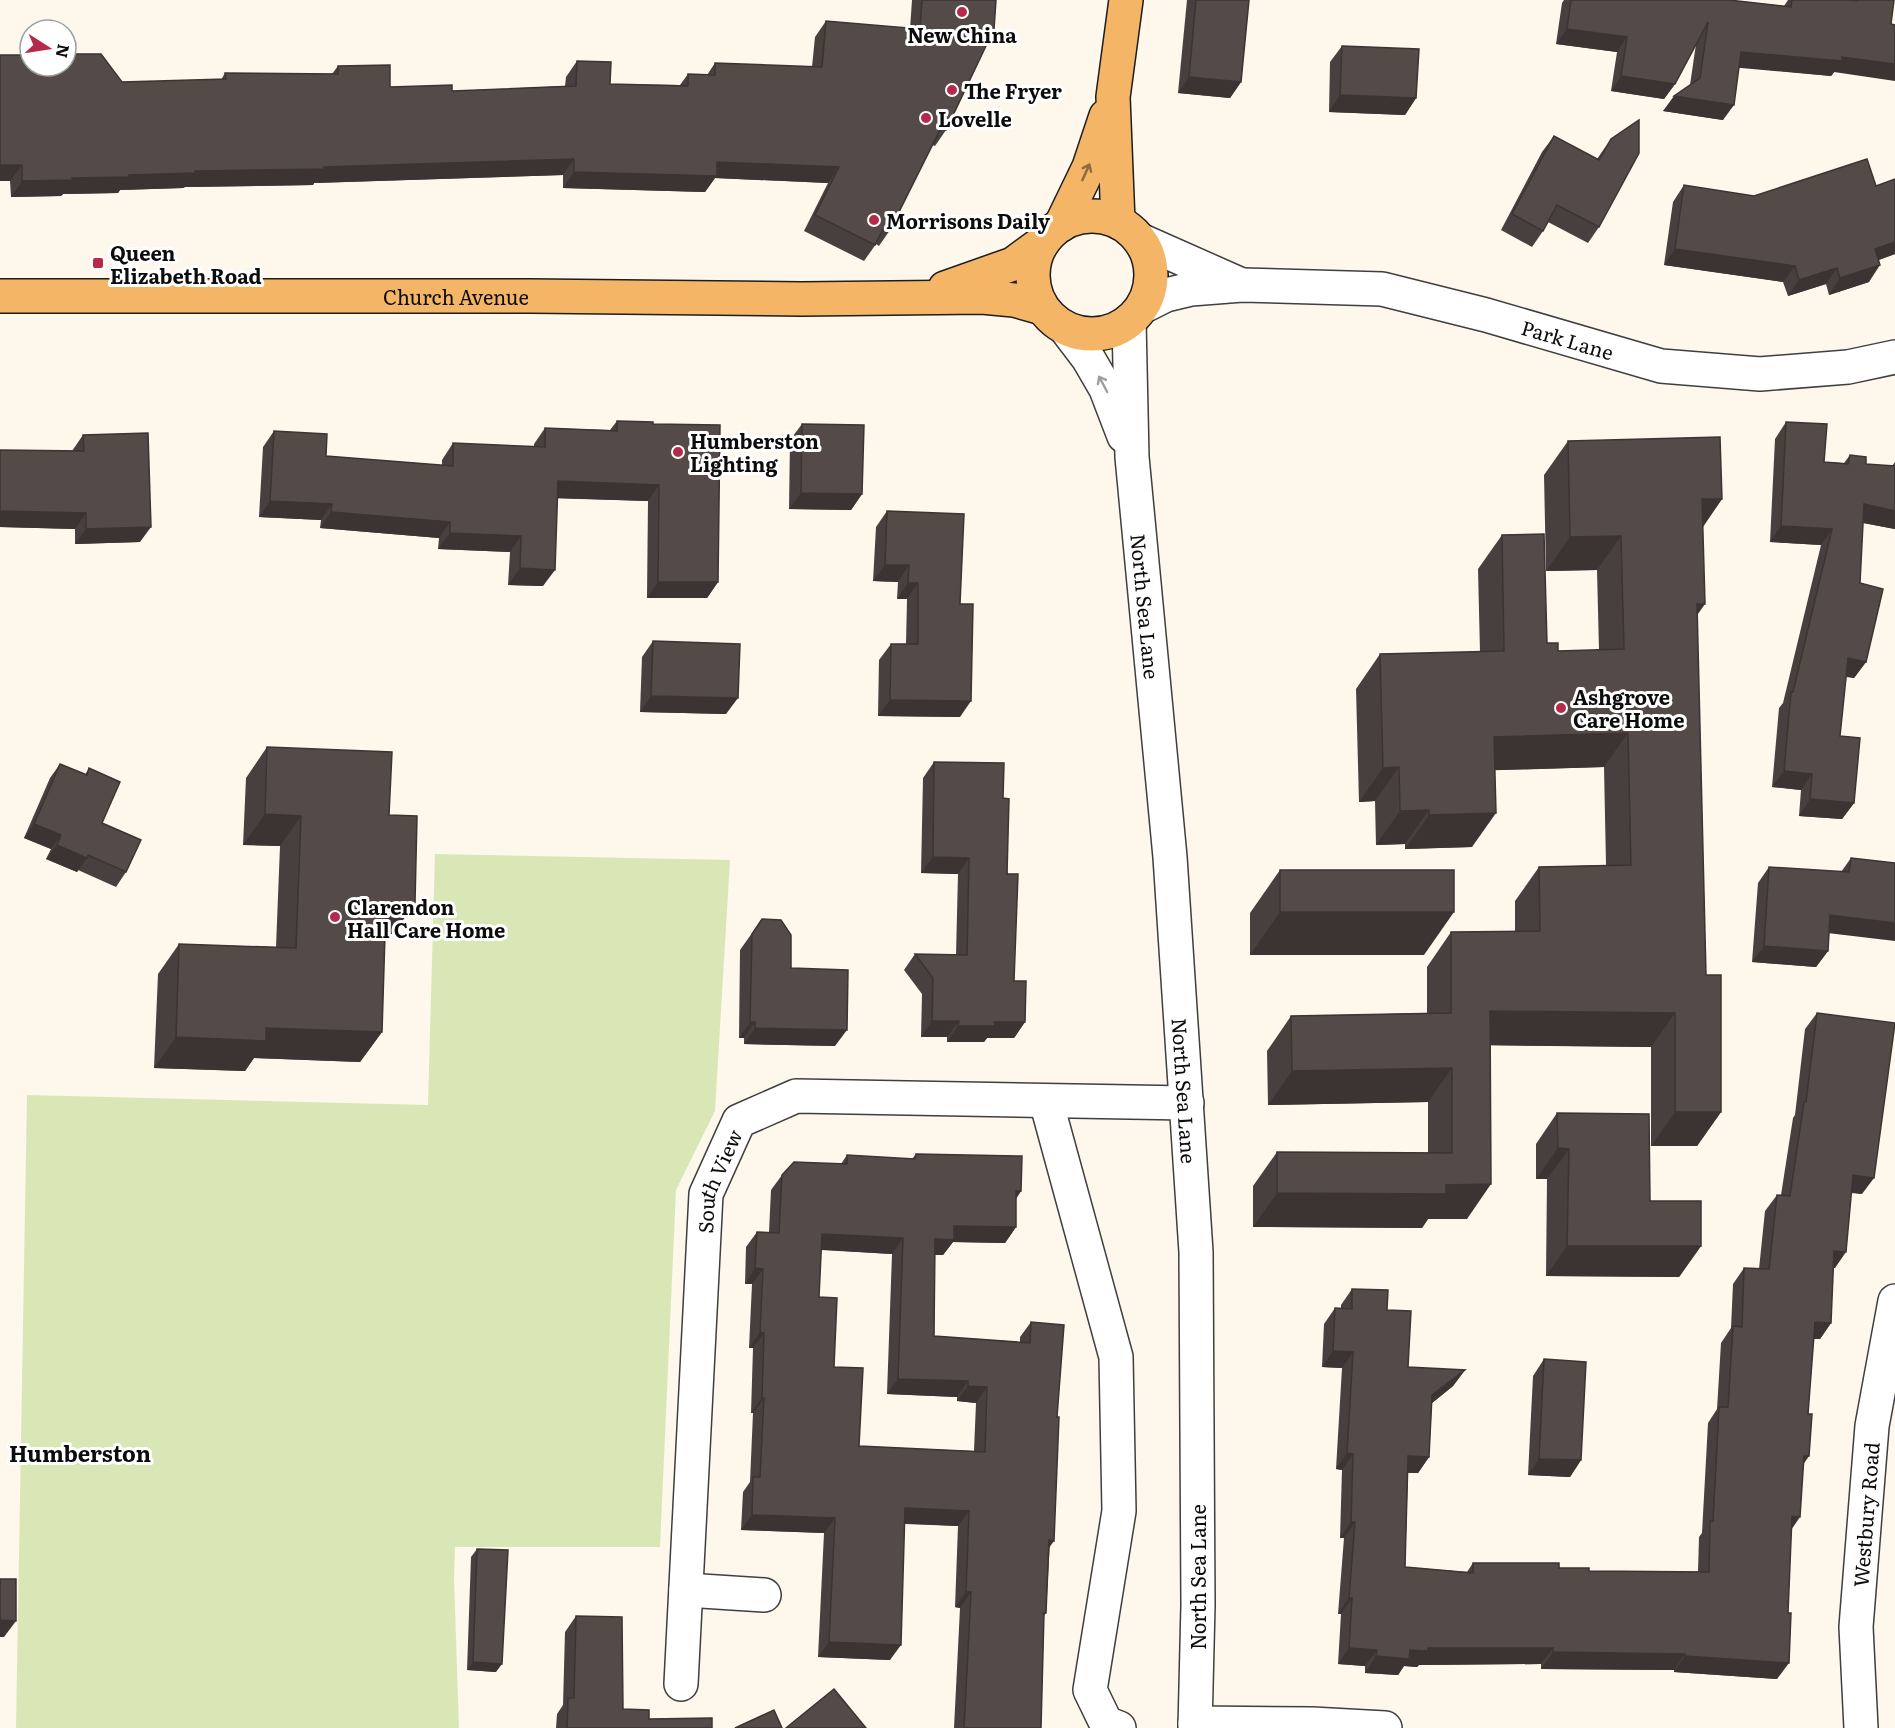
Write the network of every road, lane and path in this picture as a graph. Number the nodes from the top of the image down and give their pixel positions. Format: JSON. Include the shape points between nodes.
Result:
{"nodes":[{"id":1,"x":1126,"y":0,"type":"edge"},
{"id":2,"x":1113,"y":97,"type":"junction"},
{"id":3,"x":1129,"y":231,"type":"junction"},
{"id":4,"x":1052,"y":234,"type":"junction"},
{"id":5,"x":1242,"y":285,"type":"junction"},
{"id":6,"x":0,"y":296,"type":"edge"},
{"id":7,"x":912,"y":299,"type":"junction"},
{"id":8,"x":1136,"y":314,"type":"junction"},
{"id":9,"x":1054,"y":318,"type":"junction"},
{"id":10,"x":1895,"y":357,"type":"edge"},
{"id":11,"x":1132,"y":457,"type":"junction"},
{"id":12,"x":1046,"y":1101,"type":"junction"},
{"id":13,"x":1187,"y":1103,"type":"junction"},
{"id":14,"x":1895,"y":1301,"type":"edge"},
{"id":15,"x":1883,"y":1427,"type":"edge"},
{"id":16,"x":686,"y":1590,"type":"junction"},
{"id":17,"x":764,"y":1595,"type":"dead end"},
{"id":18,"x":681,"y":1684,"type":"dead end"},
{"id":19,"x":1195,"y":1725,"type":"edge"},
{"id":20,"x":1119,"y":1728,"type":"edge"},
{"id":21,"x":1385,"y":1728,"type":"edge"},
{"id":22,"x":1861,"y":1728,"type":"edge"}],
"edges":[{"from":1,"to":2,"type":"main road"},
{"from":2,"to":3,"type":"main road"},
{"from":4,"to":2,"type":"main road","one_way":true,"via":[[1089,167]]},
{"from":3,"to":4,"type":"main road","via":[[1099,216],[1079,217]]},
{"from":3,"to":5,"type":"street","name":"Park Lane"},
{"from":3,"to":8,"type":"main road","via":[[1149,256],[1151,274],[1149,291]]},
{"from":4,"to":7,"type":"main road","name":"Church Avenue","via":[[1013,264]]},
{"from":4,"to":9,"type":"main road","via":[[1035,258],[1033,275],[1035,292]]},
{"from":5,"to":8,"type":"street","name":"Park Lane","via":[[1166,295]]},
{"from":5,"to":10,"type":"street","name":"Park Lane","via":[[1382,289],[1661,366],[1760,374],[1848,367]]},
{"from":6,"to":7,"type":"main road","name":"Church Avenue"},
{"from":7,"to":9,"type":"main road","name":"Church Avenue","via":[[1014,300]]},
{"from":8,"to":9,"type":"main road","via":[[1115,330],[1099,334],[1082,334]]},
{"from":8,"to":11,"type":"street","name":"North Sea Lane"},
{"from":11,"to":9,"type":"street","name":"North Sea Lane","one_way":true,"via":[[1106,389],[1088,358]]},
{"from":11,"to":13,"type":"street","name":"North Sea Lane","via":[[1168,838]]},
{"from":12,"to":13,"type":"street","name":"South View"},
{"from":12,"to":16,"type":"street","name":"South View","via":[[796,1096],[739,1121],[706,1194]]},
{"from":12,"to":20,"type":"street","via":[[1116,1357],[1119,1511],[1090,1690],[1106,1723]]},
{"from":13,"to":19,"type":"street","name":"North Sea Lane","via":[[1196,1252]]},
{"from":14,"to":15,"type":"street","name":"Westbury Road"},
{"from":15,"to":22,"type":"street","name":"Westbury Road","via":[[1856,1627]]},
{"from":16,"to":17,"type":"street"},
{"from":16,"to":18,"type":"street","name":"South View"},
{"from":19,"to":21,"type":"street"}]}
